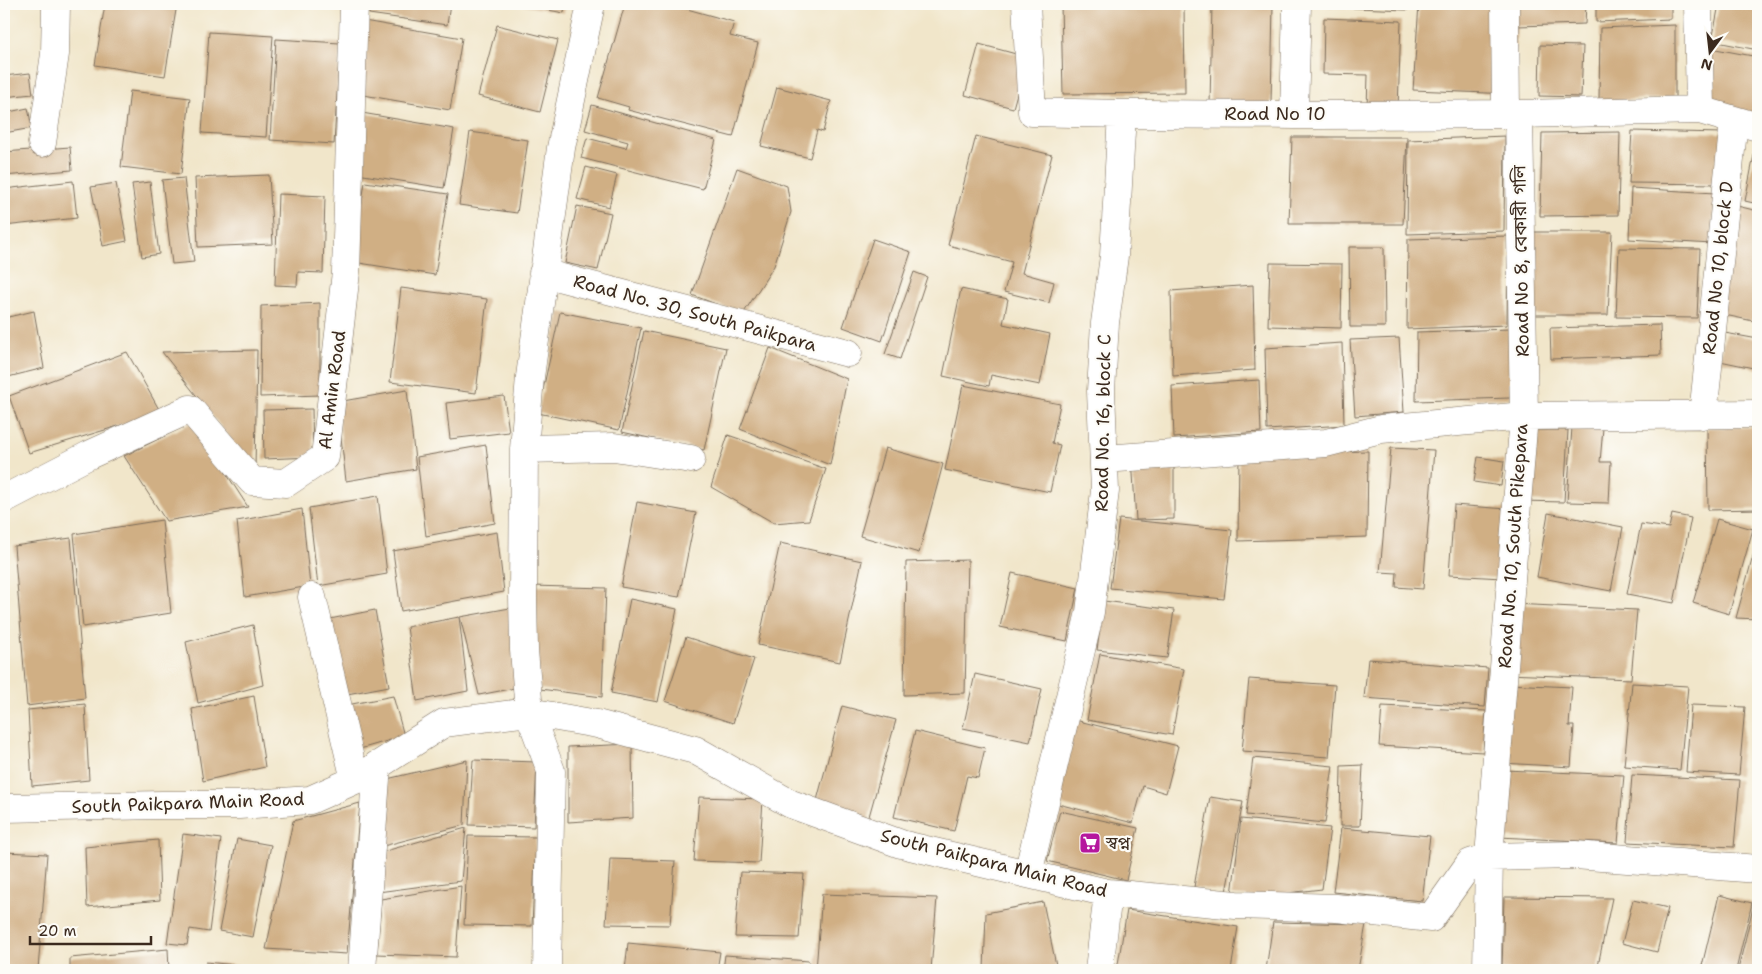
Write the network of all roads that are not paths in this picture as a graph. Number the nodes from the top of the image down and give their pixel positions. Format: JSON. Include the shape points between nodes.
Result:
{"nodes":[{"id":1,"x":56,"y":4,"type":"edge"},
{"id":2,"x":354,"y":4,"type":"edge"},
{"id":3,"x":591,"y":4,"type":"edge"},
{"id":4,"x":1026,"y":4,"type":"edge"},
{"id":5,"x":1297,"y":4,"type":"edge"},
{"id":6,"x":1505,"y":4,"type":"edge"},
{"id":7,"x":1698,"y":4,"type":"edge"},
{"id":8,"x":1700,"y":110,"type":"junction"},
{"id":9,"x":1122,"y":114,"type":"junction"},
{"id":10,"x":1294,"y":114,"type":"junction"},
{"id":11,"x":1512,"y":114,"type":"junction"},
{"id":12,"x":1746,"y":124,"type":"edge"},
{"id":13,"x":42,"y":143,"type":"dead end"},
{"id":14,"x":543,"y":273,"type":"junction"},
{"id":15,"x":848,"y":353,"type":"dead end"},
{"id":16,"x":1758,"y":414,"type":"edge"},
{"id":17,"x":1703,"y":415,"type":"junction"},
{"id":18,"x":1524,"y":416,"type":"junction"},
{"id":19,"x":524,"y":449,"type":"junction"},
{"id":20,"x":691,"y":459,"type":"dead end"},
{"id":21,"x":1104,"y":459,"type":"junction"},
{"id":22,"x":6,"y":498,"type":"dead end"},
{"id":23,"x":312,"y":597,"type":"dead end"},
{"id":24,"x":529,"y":712,"type":"junction"},
{"id":25,"x":366,"y":772,"type":"junction"},
{"id":26,"x":4,"y":808,"type":"edge"},
{"id":27,"x":1489,"y":857,"type":"junction"},
{"id":28,"x":1758,"y":869,"type":"edge"},
{"id":29,"x":1028,"y":874,"type":"junction"},
{"id":30,"x":1108,"y":893,"type":"junction"},
{"id":31,"x":362,"y":970,"type":"edge"},
{"id":32,"x":546,"y":970,"type":"edge"},
{"id":33,"x":1099,"y":970,"type":"edge"},
{"id":34,"x":1487,"y":970,"type":"edge"}],
"edges":[{"from":1,"to":13,"type":"street","via":[[55,54]]},
{"from":2,"to":22,"type":"street","name":"Al Amin Road","via":[[346,272],[325,457],[286,483],[252,481],[190,409],[89,455]]},
{"from":3,"to":14,"type":"street","via":[[561,148]]},
{"from":4,"to":9,"type":"street","name":"Road No 10","via":[[1032,112]]},
{"from":5,"to":10,"type":"street"},
{"from":6,"to":11,"type":"street","name":"Road No 8, বেকারী গলি"},
{"from":7,"to":8,"type":"street"},
{"from":8,"to":11,"type":"street"},
{"from":8,"to":12,"type":"street"},
{"from":9,"to":10,"type":"street","name":"Road No 10"},
{"from":9,"to":21,"type":"street","name":"Road No. 16, block C","via":[[1114,256],[1105,323]]},
{"from":10,"to":11,"type":"street","name":"Road No 10"},
{"from":11,"to":18,"type":"street","name":"Road No 8, বেকারী গলি"},
{"from":12,"to":17,"type":"street","name":"Road No 10, block D"},
{"from":14,"to":15,"type":"street","name":"Road No. 30, South Paikpara"},
{"from":14,"to":19,"type":"street"},
{"from":16,"to":17,"type":"street"},
{"from":17,"to":18,"type":"street"},
{"from":18,"to":21,"type":"street","name":"Road No. 10, South Pikepara","via":[[1381,429],[1326,443]]},
{"from":18,"to":27,"type":"street","name":"Road No. 10, South Pikepara"},
{"from":19,"to":20,"type":"street","via":[[614,446]]},
{"from":19,"to":24,"type":"street","via":[[523,596]]},
{"from":21,"to":29,"type":"street","name":"Road No. 16, block C","via":[[1105,491],[1090,612]]},
{"from":23,"to":25,"type":"street"},
{"from":24,"to":25,"type":"street","name":"South Paikpara Main Road","via":[[444,723]]},
{"from":24,"to":29,"type":"street","name":"South Paikpara Main Road","via":[[597,724],[695,750],[791,804],[901,844]]},
{"from":24,"to":32,"type":"street","via":[[551,772]]},
{"from":25,"to":26,"type":"street","name":"South Paikpara Main Road","via":[[310,800],[239,805]]},
{"from":25,"to":31,"type":"street"},
{"from":27,"to":28,"type":"street","name":"South Paikpara Main Road","via":[[1575,855]]},
{"from":27,"to":30,"type":"street","name":"South Paikpara Main Road","via":[[1470,863],[1431,918],[1336,908],[1236,905]]},
{"from":27,"to":34,"type":"street","name":"Road No. 10, South Pikepara"},
{"from":29,"to":30,"type":"street","name":"South Paikpara Main Road"},
{"from":30,"to":33,"type":"street"}]}
